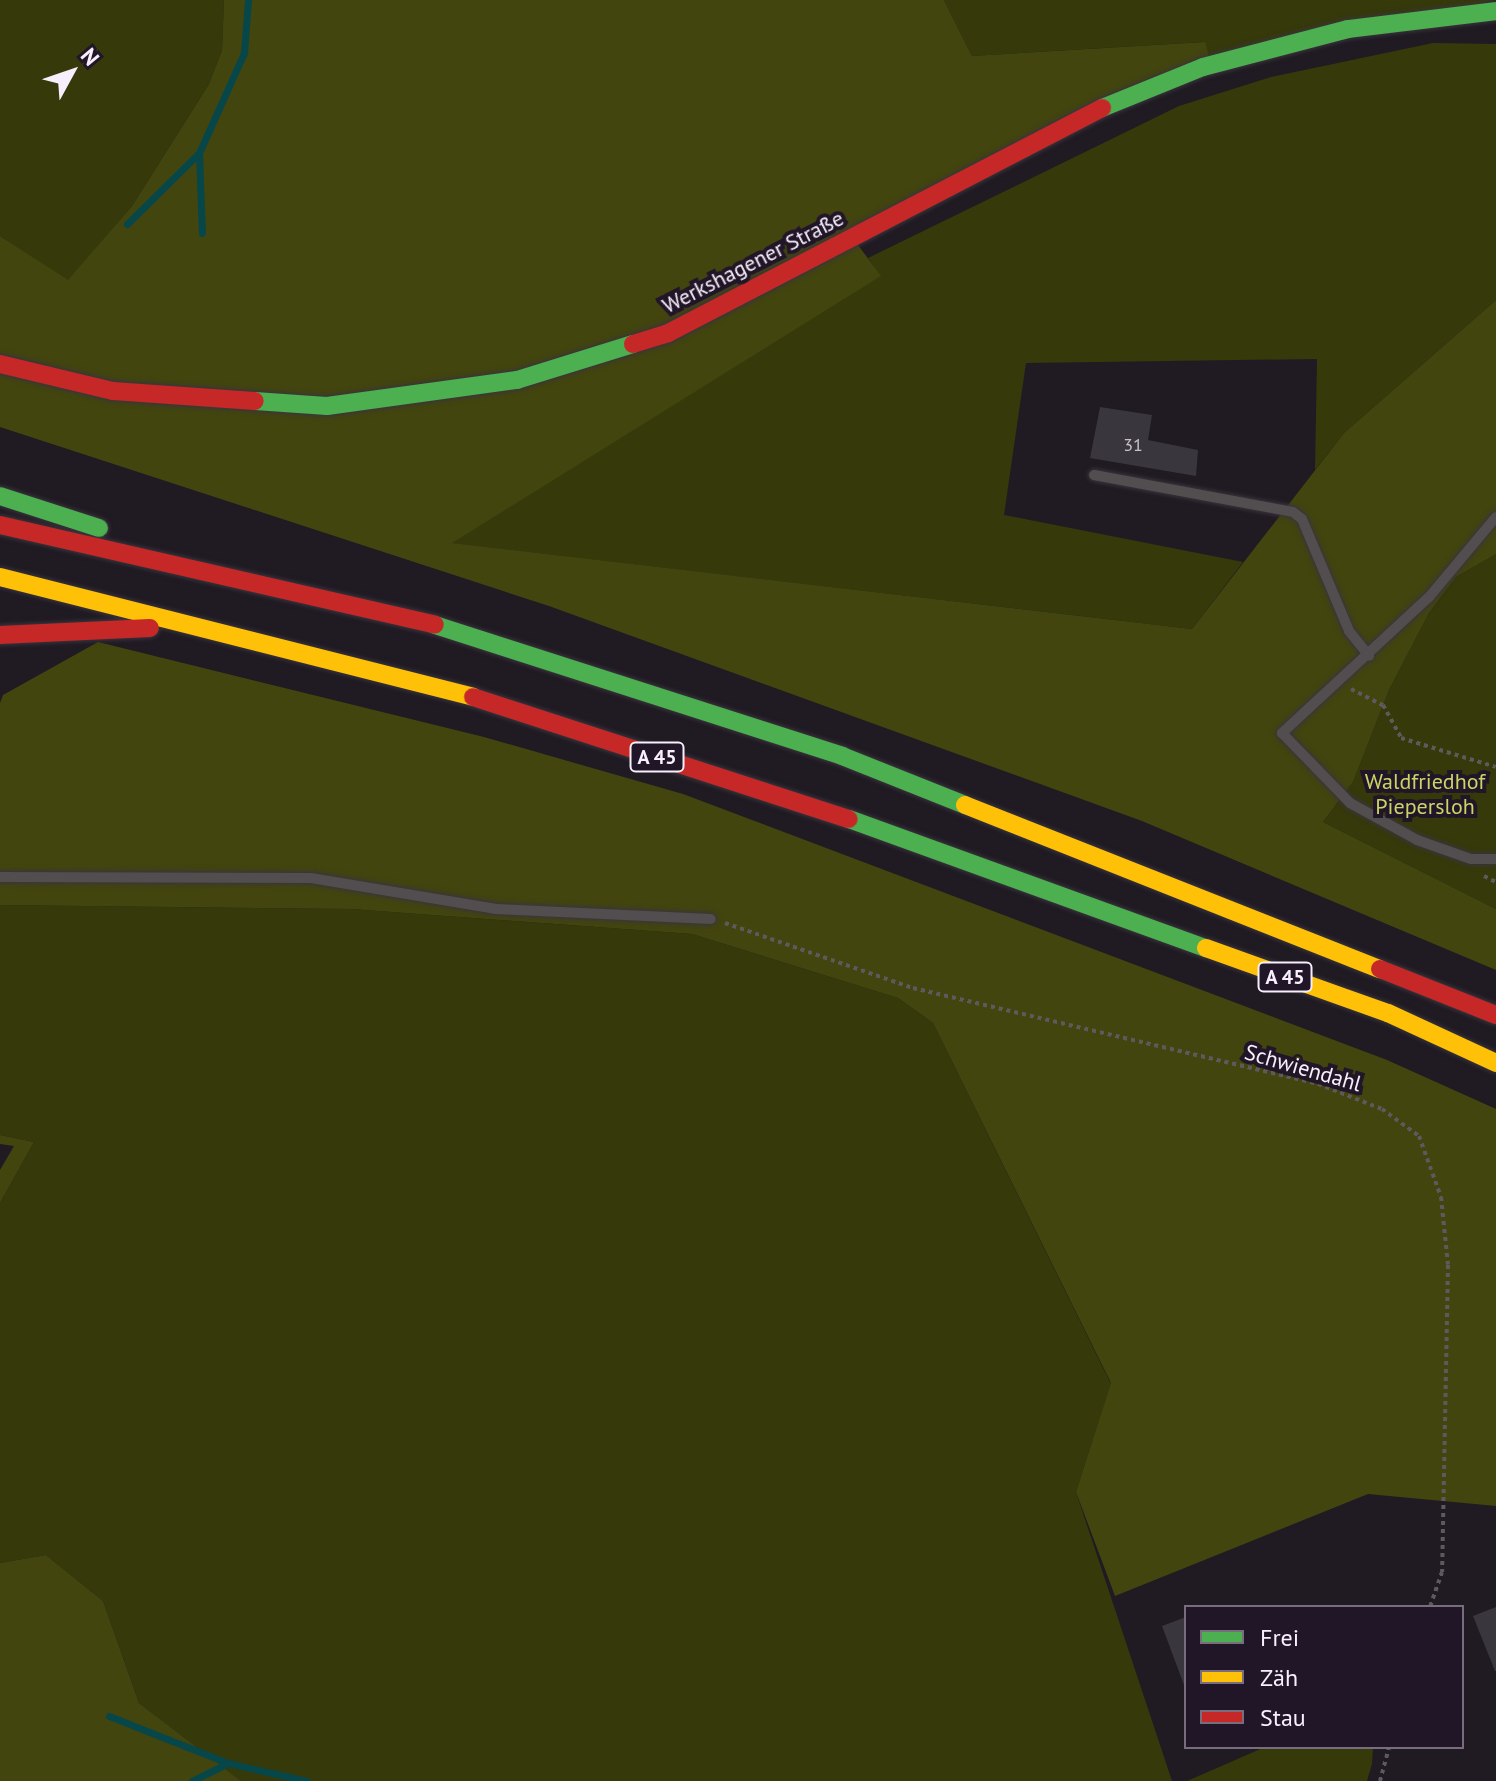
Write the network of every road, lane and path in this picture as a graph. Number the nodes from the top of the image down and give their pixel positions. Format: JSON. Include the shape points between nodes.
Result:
{"nodes":[{"id":1,"x":1496,"y":11,"type":"edge"},
{"id":2,"x":0,"y":364,"type":"edge"},
{"id":3,"x":1094,"y":475,"type":"dead end"},
{"id":4,"x":0,"y":496,"type":"edge"},
{"id":5,"x":1496,"y":517,"type":"edge"},
{"id":6,"x":0,"y":525,"type":"edge"},
{"id":7,"x":149,"y":557,"type":"junction"},
{"id":8,"x":0,"y":577,"type":"edge"},
{"id":9,"x":0,"y":635,"type":"edge"},
{"id":10,"x":238,"y":635,"type":"junction"},
{"id":11,"x":1369,"y":656,"type":"junction"},
{"id":12,"x":1339,"y":683,"type":"junction"},
{"id":13,"x":1496,"y":767,"type":"edge"},
{"id":14,"x":1496,"y":859,"type":"edge"},
{"id":15,"x":0,"y":877,"type":"edge"},
{"id":16,"x":711,"y":919,"type":"joint"},
{"id":17,"x":1496,"y":1015,"type":"edge"},
{"id":18,"x":1496,"y":1063,"type":"edge"},
{"id":19,"x":1431,"y":1605,"type":"edge"},
{"id":20,"x":1388,"y":1749,"type":"edge"},
{"id":21,"x":1380,"y":1781,"type":"edge"}],
"edges":[{"from":1,"to":2,"type":"main road","name":"Werkshagener Straße","via":[[1348,29],[1203,67],[1080,118],[668,333],[517,380],[327,406],[113,391]]},
{"from":3,"to":11,"type":"lane","via":[[1293,512],[1302,519],[1349,631]]},
{"from":4,"to":7,"type":"main road","via":[[85,520]]},
{"from":5,"to":11,"type":"lane"},
{"from":6,"to":7,"type":"main road","number":"A 45"},
{"from":7,"to":17,"type":"main road","number":"A 45","via":[[455,629],[842,756]]},
{"from":8,"to":10,"type":"main road","number":"A 45"},
{"from":9,"to":10,"type":"main road","via":[[118,626]]},
{"from":10,"to":18,"type":"main road","number":"A 45","via":[[445,688],[875,828],[1388,1013]]},
{"from":11,"to":12,"type":"lane"},
{"from":12,"to":13,"type":"path","via":[[1383,705],[1401,738]]},
{"from":12,"to":14,"type":"lane","via":[[1282,733],[1350,803],[1417,840],[1471,859]]},
{"from":15,"to":16,"type":"lane","via":[[311,878],[496,909]]},
{"from":16,"to":19,"type":"path","name":"Schwiendahl","via":[[913,988],[1318,1084],[1382,1109],[1419,1136],[1441,1197],[1448,1265],[1443,1558]]},
{"from":20,"to":21,"type":"path"}]}
